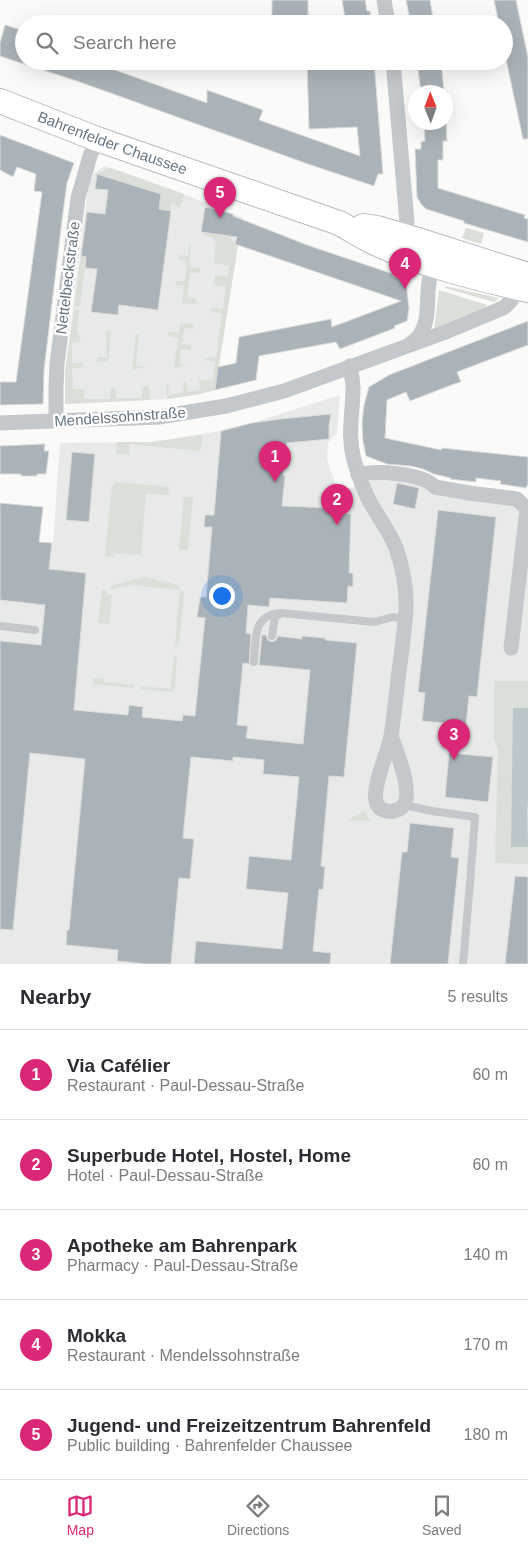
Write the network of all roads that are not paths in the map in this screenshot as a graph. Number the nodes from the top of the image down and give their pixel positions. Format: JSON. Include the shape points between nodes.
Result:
{"nodes":[{"id":1,"x":384,"y":0,"type":"edge"},
{"id":2,"x":386,"y":15,"type":"edge"},
{"id":3,"x":394,"y":70,"type":"edge"},
{"id":4,"x":0,"y":101,"type":"edge"},
{"id":5,"x":97,"y":139,"type":"junction"},
{"id":6,"x":339,"y":223,"type":"junction"},
{"id":7,"x":403,"y":236,"type":"junction"},
{"id":8,"x":461,"y":253,"type":"junction"},
{"id":9,"x":434,"y":266,"type":"junction"},
{"id":10,"x":524,"y":284,"type":"edge"},
{"id":11,"x":408,"y":345,"type":"junction"},
{"id":12,"x":350,"y":366,"type":"junction"},
{"id":13,"x":56,"y":421,"type":"junction"},
{"id":14,"x":0,"y":423,"type":"edge"},
{"id":15,"x":358,"y":475,"type":"junction"},
{"id":16,"x":281,"y":613,"type":"junction"},
{"id":17,"x":405,"y":619,"type":"junction"},
{"id":18,"x":0,"y":626,"type":"edge"},
{"id":19,"x":35,"y":630,"type":"dead end"},
{"id":20,"x":272,"y":636,"type":"dead end"},
{"id":21,"x":511,"y":648,"type":"dead end"},
{"id":22,"x":254,"y":662,"type":"dead end"},
{"id":23,"x":391,"y":736,"type":"junction"},
{"id":24,"x":404,"y":804,"type":"junction"},
{"id":25,"x":463,"y":964,"type":"edge"}],
"edges":[{"from":1,"to":2,"type":"street"},
{"from":3,"to":7,"type":"street","via":[[407,222]]},
{"from":4,"to":5,"type":"main road","name":"Bahrenfelder Chaussee"},
{"from":5,"to":6,"type":"main road","name":"Bahrenfelder Chaussee"},
{"from":5,"to":13,"type":"street","name":"Nettelbeckstraße","via":[[78,198],[57,364]]},
{"from":6,"to":7,"type":"main road","name":"Bahrenfelder Chaussee","via":[[377,228]]},
{"from":6,"to":9,"type":"main road","name":"Bahrenfelder Chaussee","via":[[371,241]]},
{"from":7,"to":8,"type":"main road","name":"Bahrenfelder Chaussee"},
{"from":8,"to":9,"type":"street","via":[[441,258]]},
{"from":8,"to":10,"type":"main road","name":"Bahrenfelder Chaussee","via":[[504,267]]},
{"from":9,"to":10,"type":"main road","name":"Bahrenfelder Chaussee","via":[[479,279]]},
{"from":9,"to":11,"type":"street","via":[[422,330]]},
{"from":10,"to":11,"type":"street","name":"Mendelssohnstraße","via":[[503,308]]},
{"from":11,"to":12,"type":"street","name":"Mendelssohnstraße"},
{"from":12,"to":13,"type":"street","name":"Mendelssohnstraße","via":[[284,391],[217,408],[159,417]]},
{"from":12,"to":15,"type":"street","via":[[353,388],[350,440]]},
{"from":13,"to":14,"type":"street","name":"Mendelssohnstraße"},
{"from":15,"to":17,"type":"street","via":[[401,563]]},
{"from":15,"to":21,"type":"street","via":[[379,472],[406,475],[430,482],[434,487],[517,499],[527,509]]},
{"from":16,"to":17,"type":"lane","via":[[374,622],[393,617]]},
{"from":16,"to":20,"type":"lane","via":[[275,617]]},
{"from":16,"to":22,"type":"lane","via":[[272,614],[260,622]]},
{"from":17,"to":23,"type":"street"},
{"from":18,"to":19,"type":"lane"},
{"from":23,"to":24,"type":"street","via":[[402,765],[406,794]]},
{"from":23,"to":24,"type":"street","via":[[375,799],[380,808],[389,812]]},
{"from":24,"to":25,"type":"lane","via":[[475,817]]}]}
